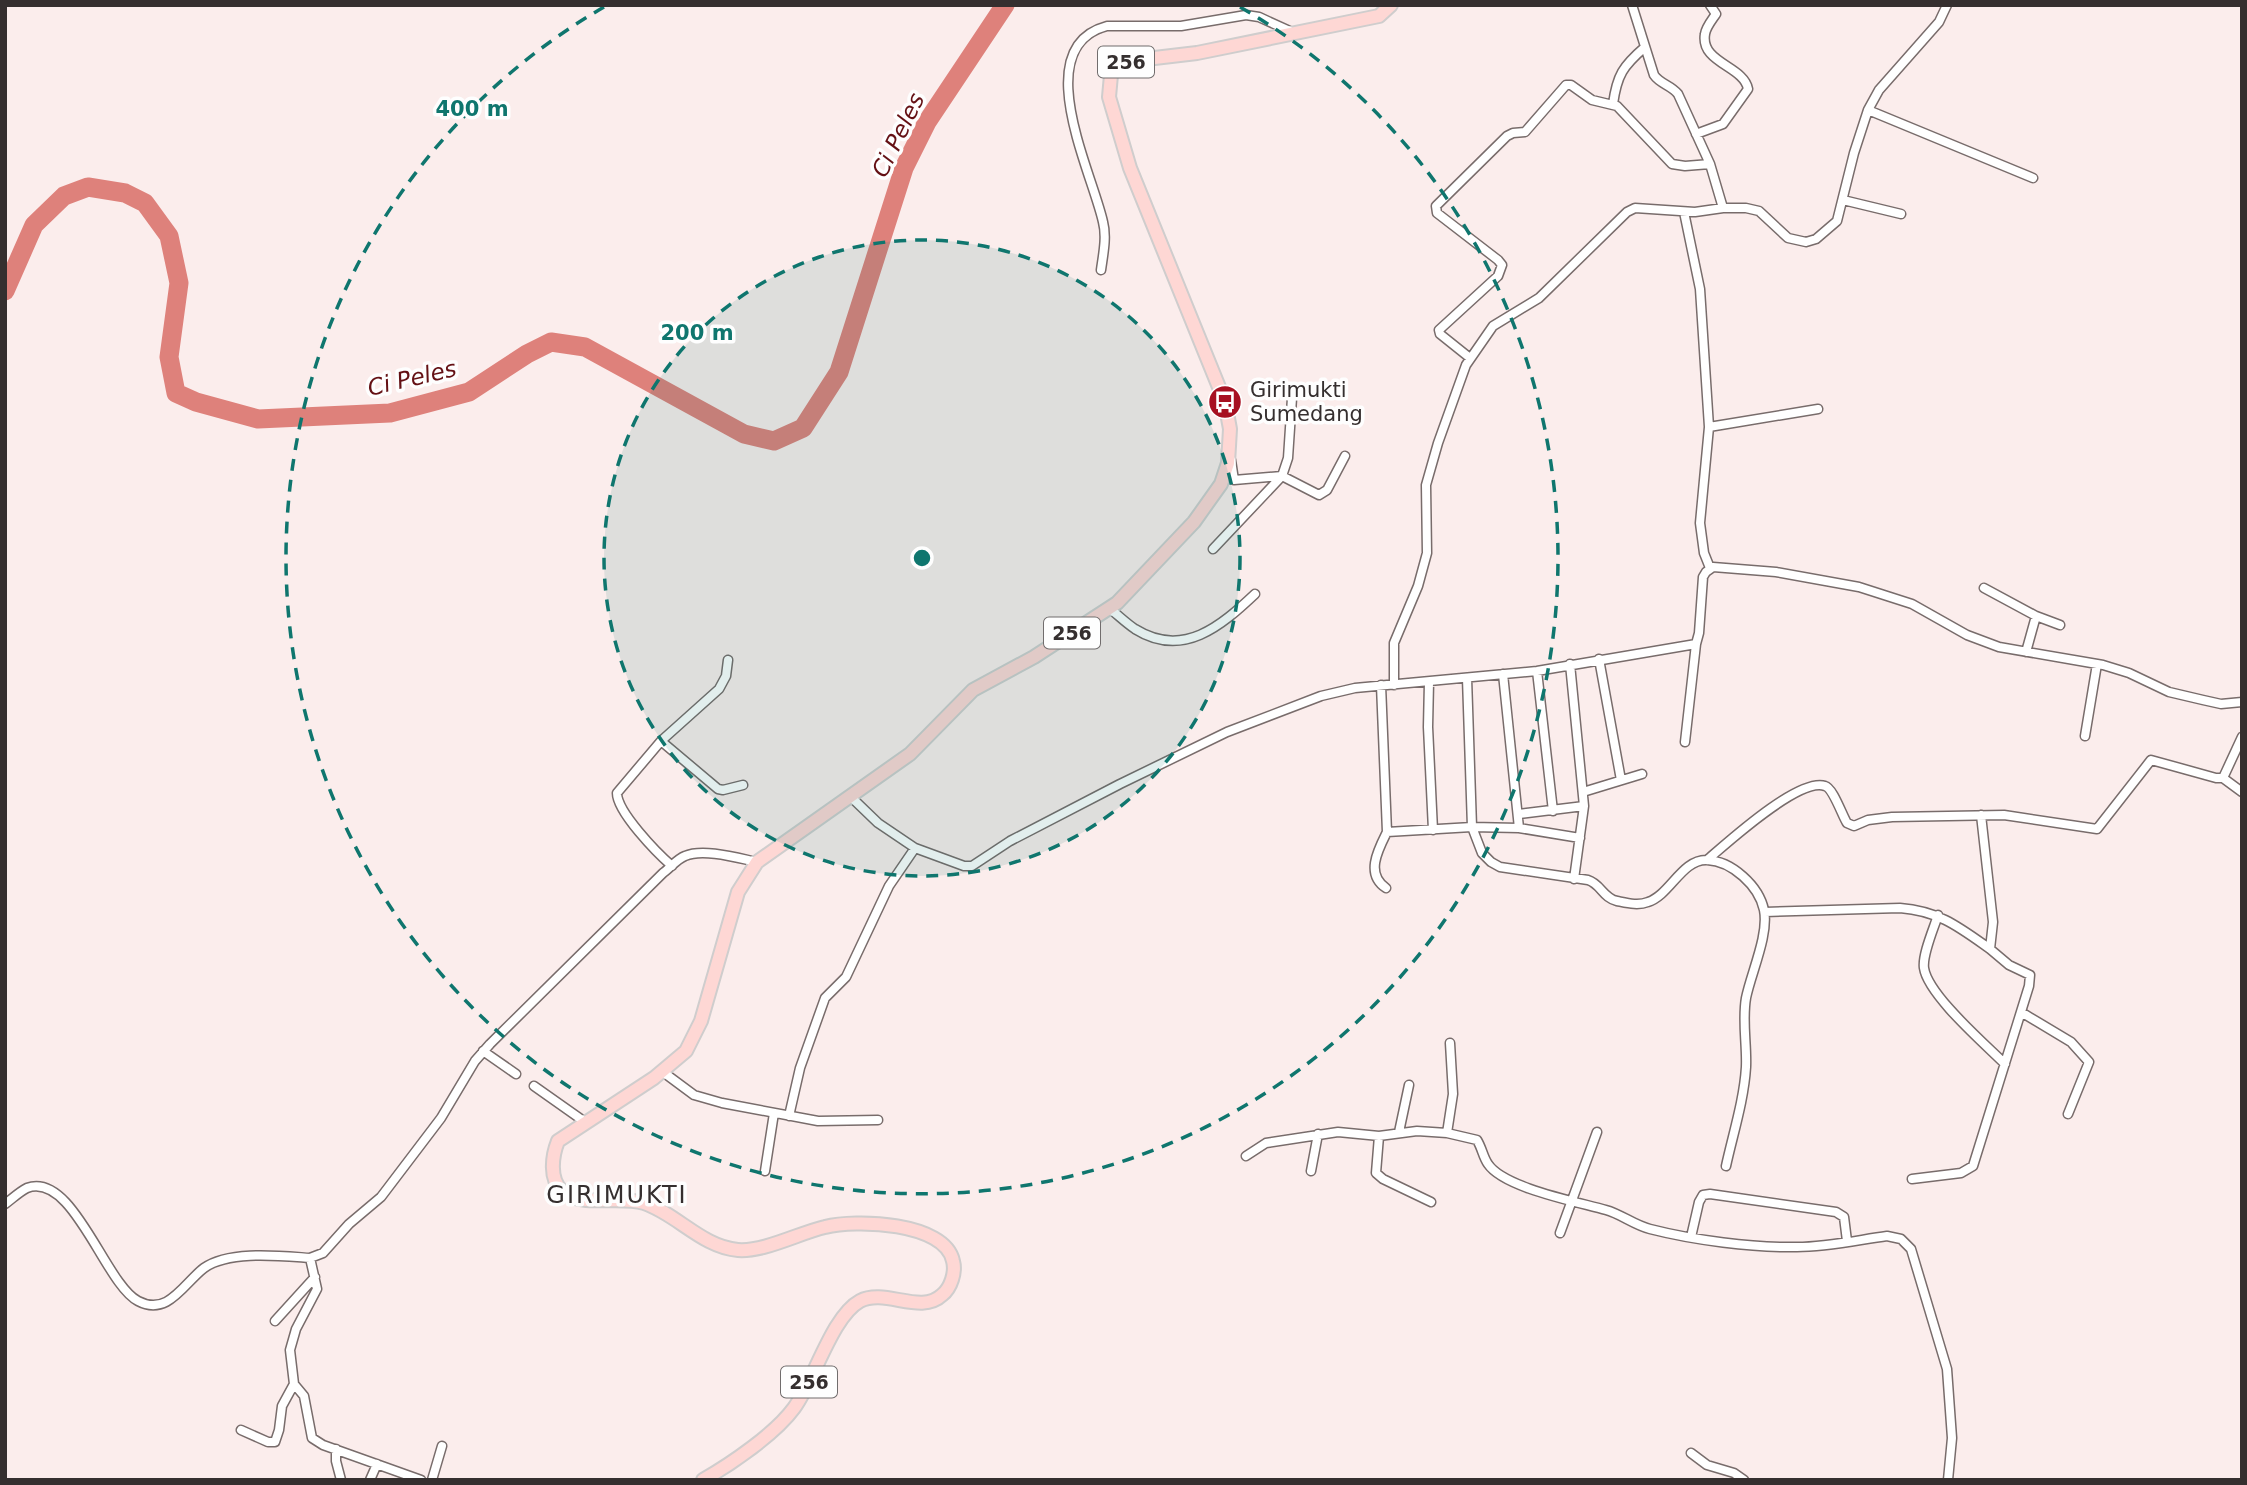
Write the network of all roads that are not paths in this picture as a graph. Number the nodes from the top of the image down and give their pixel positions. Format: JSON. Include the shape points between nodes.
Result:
{"nodes":[{"id":1,"x":1391,"y":5,"type":"edge"},
{"id":2,"x":1632,"y":5,"type":"edge"},
{"id":3,"x":1710,"y":5,"type":"edge"},
{"id":4,"x":1947,"y":5,"type":"edge"},
{"id":5,"x":1294,"y":33,"type":"junction"},
{"id":6,"x":1645,"y":47,"type":"junction"},
{"id":7,"x":1613,"y":104,"type":"junction"},
{"id":8,"x":1868,"y":110,"type":"junction"},
{"id":9,"x":1696,"y":134,"type":"junction"},
{"id":10,"x":1710,"y":164,"type":"junction"},
{"id":11,"x":2033,"y":178,"type":"dead end"},
{"id":12,"x":1843,"y":200,"type":"junction"},
{"id":13,"x":1723,"y":208,"type":"junction"},
{"id":14,"x":1684,"y":212,"type":"junction"},
{"id":15,"x":1901,"y":214,"type":"dead end"},
{"id":16,"x":1101,"y":270,"type":"dead end"},
{"id":17,"x":1470,"y":358,"type":"junction"},
{"id":18,"x":1292,"y":398,"type":"dead end"},
{"id":19,"x":1818,"y":409,"type":"dead end"},
{"id":20,"x":1709,"y":427,"type":"junction"},
{"id":21,"x":1229,"y":456,"type":"junction"},
{"id":22,"x":1345,"y":456,"type":"dead end"},
{"id":23,"x":1282,"y":476,"type":"junction"},
{"id":24,"x":1213,"y":549,"type":"dead end"},
{"id":25,"x":1710,"y":568,"type":"junction"},
{"id":26,"x":1984,"y":587,"type":"dead end"},
{"id":27,"x":1255,"y":594,"type":"dead end"},
{"id":28,"x":1109,"y":608,"type":"junction"},
{"id":29,"x":2036,"y":616,"type":"junction"},
{"id":30,"x":2060,"y":625,"type":"dead end"},
{"id":31,"x":1696,"y":644,"type":"junction"},
{"id":32,"x":2026,"y":652,"type":"junction"},
{"id":33,"x":1599,"y":659,"type":"junction"},
{"id":34,"x":728,"y":660,"type":"dead end"},
{"id":35,"x":1570,"y":664,"type":"junction"},
{"id":36,"x":2097,"y":664,"type":"junction"},
{"id":37,"x":1537,"y":671,"type":"junction"},
{"id":38,"x":1503,"y":674,"type":"junction"},
{"id":39,"x":1467,"y":678,"type":"junction"},
{"id":40,"x":1429,"y":682,"type":"junction"},
{"id":41,"x":1381,"y":685,"type":"junction"},
{"id":42,"x":1394,"y":685,"type":"junction"},
{"id":43,"x":2242,"y":702,"type":"edge"},
{"id":44,"x":2085,"y":736,"type":"dead end"},
{"id":45,"x":2242,"y":737,"type":"edge"},
{"id":46,"x":661,"y":741,"type":"junction"},
{"id":47,"x":1685,"y":742,"type":"dead end"},
{"id":48,"x":1642,"y":774,"type":"dead end"},
{"id":49,"x":2223,"y":778,"type":"junction"},
{"id":50,"x":1621,"y":780,"type":"junction"},
{"id":51,"x":743,"y":785,"type":"dead end"},
{"id":52,"x":1584,"y":792,"type":"junction"},
{"id":53,"x":2242,"y":792,"type":"edge"},
{"id":54,"x":851,"y":797,"type":"junction"},
{"id":55,"x":1584,"y":806,"type":"junction"},
{"id":56,"x":1553,"y":811,"type":"junction"},
{"id":57,"x":1519,"y":814,"type":"junction"},
{"id":58,"x":1981,"y":815,"type":"junction"},
{"id":59,"x":1472,"y":827,"type":"junction"},
{"id":60,"x":1519,"y":828,"type":"junction"},
{"id":61,"x":1433,"y":830,"type":"junction"},
{"id":62,"x":1387,"y":832,"type":"junction"},
{"id":63,"x":1580,"y":838,"type":"junction"},
{"id":64,"x":915,"y":848,"type":"junction"},
{"id":65,"x":1707,"y":860,"type":"junction"},
{"id":66,"x":757,"y":862,"type":"junction"},
{"id":67,"x":671,"y":866,"type":"junction"},
{"id":68,"x":1574,"y":879,"type":"junction"},
{"id":69,"x":1387,"y":888,"type":"dead end"},
{"id":70,"x":1765,"y":912,"type":"junction"},
{"id":71,"x":1938,"y":915,"type":"junction"},
{"id":72,"x":1990,"y":949,"type":"junction"},
{"id":73,"x":2021,"y":1012,"type":"junction"},
{"id":74,"x":1450,"y":1043,"type":"dead end"},
{"id":75,"x":483,"y":1051,"type":"junction"},
{"id":76,"x":2005,"y":1064,"type":"junction"},
{"id":77,"x":663,"y":1072,"type":"junction"},
{"id":78,"x":516,"y":1074,"type":"dead end"},
{"id":79,"x":1409,"y":1085,"type":"dead end"},
{"id":80,"x":534,"y":1086,"type":"dead end"},
{"id":81,"x":774,"y":1113,"type":"junction"},
{"id":82,"x":2068,"y":1114,"type":"dead end"},
{"id":83,"x":789,"y":1116,"type":"junction"},
{"id":84,"x":878,"y":1120,"type":"dead end"},
{"id":85,"x":584,"y":1122,"type":"junction"},
{"id":86,"x":1399,"y":1132,"type":"junction"},
{"id":87,"x":1598,"y":1132,"type":"dead end"},
{"id":88,"x":1447,"y":1133,"type":"junction"},
{"id":89,"x":1318,"y":1134,"type":"junction"},
{"id":90,"x":1380,"y":1136,"type":"junction"},
{"id":91,"x":1246,"y":1156,"type":"dead end"},
{"id":92,"x":1726,"y":1166,"type":"dead end"},
{"id":93,"x":765,"y":1171,"type":"dead end"},
{"id":94,"x":1311,"y":1171,"type":"dead end"},
{"id":95,"x":1912,"y":1178,"type":"dead end"},
{"id":96,"x":1431,"y":1202,"type":"dead end"},
{"id":97,"x":1572,"y":1202,"type":"junction"},
{"id":98,"x":5,"y":1204,"type":"edge"},
{"id":99,"x":1560,"y":1233,"type":"dead end"},
{"id":100,"x":1691,"y":1237,"type":"junction"},
{"id":101,"x":1847,"y":1241,"type":"junction"},
{"id":102,"x":310,"y":1258,"type":"junction"},
{"id":103,"x":316,"y":1277,"type":"junction"},
{"id":104,"x":275,"y":1321,"type":"dead end"},
{"id":105,"x":294,"y":1384,"type":"junction"},
{"id":106,"x":241,"y":1430,"type":"dead end"},
{"id":107,"x":442,"y":1446,"type":"dead end"},
{"id":108,"x":337,"y":1449,"type":"junction"},
{"id":109,"x":1691,"y":1453,"type":"dead end"},
{"id":110,"x":377,"y":1464,"type":"junction"},
{"id":111,"x":341,"y":1480,"type":"edge"},
{"id":112,"x":370,"y":1480,"type":"edge"},
{"id":113,"x":421,"y":1480,"type":"edge"},
{"id":114,"x":432,"y":1480,"type":"edge"},
{"id":115,"x":703,"y":1480,"type":"edge"},
{"id":116,"x":1744,"y":1480,"type":"edge"},
{"id":117,"x":1948,"y":1480,"type":"edge"}],
"edges":[{"from":1,"to":5,"type":"main road","number":"256","via":[[1379,16]]},
{"from":2,"to":6,"type":"street"},
{"from":3,"to":9,"type":"street","via":[[1716,14],[1705,33],[1707,48],[1743,79],[1748,89],[1723,124]]},
{"from":4,"to":8,"type":"street","via":[[1939,22],[1879,90]]},
{"from":5,"to":16,"type":"street","via":[[1246,15],[1181,26],[1107,26],[1081,42],[1068,68],[1067,90],[1104,224]]},
{"from":5,"to":21,"type":"main road","number":"256","via":[[1129,61],[1114,70],[1108,86],[1129,168],[1225,402]]},
{"from":6,"to":7,"type":"street","via":[[1621,72]]},
{"from":6,"to":9,"type":"street","via":[[1654,75],[1674,88]]},
{"from":7,"to":10,"type":"street","via":[[1672,163]]},
{"from":7,"to":17,"type":"street","via":[[1592,100],[1567,84],[1525,132],[1507,136],[1437,204],[1436,211],[1502,265],[1498,276],[1439,330]]},
{"from":8,"to":11,"type":"street"},
{"from":8,"to":12,"type":"street"},
{"from":9,"to":10,"type":"street"},
{"from":10,"to":13,"type":"street"},
{"from":12,"to":13,"type":"street","via":[[1837,221],[1806,242],[1787,238],[1759,211]]},
{"from":12,"to":15,"type":"street"},
{"from":13,"to":14,"type":"street"},
{"from":14,"to":17,"type":"street","via":[[1643,207],[1626,212],[1539,298],[1493,326]]},
{"from":14,"to":20,"type":"street","via":[[1700,289]]},
{"from":17,"to":42,"type":"street","via":[[1428,475],[1427,553],[1394,643]]},
{"from":18,"to":23,"type":"street","via":[[1288,458]]},
{"from":19,"to":20,"type":"street"},
{"from":20,"to":25,"type":"street","via":[[1700,523]]},
{"from":21,"to":23,"type":"street","via":[[1234,480]]},
{"from":21,"to":28,"type":"main road","number":"256","via":[[1221,484],[1204,509]]},
{"from":22,"to":23,"type":"street","via":[[1324,494],[1313,494]]},
{"from":23,"to":24,"type":"street"},
{"from":25,"to":31,"type":"street","via":[[1703,578]]},
{"from":25,"to":32,"type":"street","via":[[1776,572],[1858,587],[1912,604],[1979,641]]},
{"from":26,"to":29,"type":"street"},
{"from":27,"to":28,"type":"street","via":[[1211,630],[1181,642],[1144,634]]},
{"from":28,"to":54,"type":"main road","number":"256","via":[[974,690],[915,750]]},
{"from":29,"to":30,"type":"street"},
{"from":29,"to":32,"type":"street"},
{"from":31,"to":33,"type":"street"},
{"from":31,"to":47,"type":"street"},
{"from":32,"to":36,"type":"street"},
{"from":33,"to":35,"type":"street"},
{"from":33,"to":50,"type":"street"},
{"from":34,"to":46,"type":"street","via":[[719,689]]},
{"from":35,"to":37,"type":"street"},
{"from":35,"to":52,"type":"street"},
{"from":36,"to":43,"type":"street","via":[[2169,692],[2221,704]]},
{"from":36,"to":44,"type":"street"},
{"from":37,"to":38,"type":"street"},
{"from":37,"to":56,"type":"street"},
{"from":38,"to":39,"type":"street"},
{"from":38,"to":57,"type":"street"},
{"from":39,"to":40,"type":"street"},
{"from":39,"to":59,"type":"street"},
{"from":40,"to":42,"type":"street"},
{"from":40,"to":61,"type":"street"},
{"from":41,"to":42,"type":"street"},
{"from":41,"to":62,"type":"street"},
{"from":41,"to":64,"type":"street","via":[[1321,696],[1227,732],[1010,841],[975,866]]},
{"from":45,"to":49,"type":"street"},
{"from":46,"to":51,"type":"street","via":[[718,789]]},
{"from":46,"to":67,"type":"street","via":[[616,797]]},
{"from":48,"to":50,"type":"street"},
{"from":49,"to":53,"type":"street"},
{"from":49,"to":58,"type":"street","via":[[2151,760],[2097,829],[2029,817]]},
{"from":50,"to":52,"type":"street"},
{"from":52,"to":55,"type":"street"},
{"from":54,"to":64,"type":"street","via":[[878,823]]},
{"from":54,"to":66,"type":"main road","number":"256"},
{"from":55,"to":56,"type":"street"},
{"from":55,"to":63,"type":"street"},
{"from":56,"to":57,"type":"street"},
{"from":57,"to":60,"type":"street"},
{"from":58,"to":65,"type":"street","via":[[1892,817],[1854,826],[1847,823],[1830,789],[1809,786],[1756,818]]},
{"from":58,"to":72,"type":"street","via":[[1993,922]]},
{"from":59,"to":60,"type":"street"},
{"from":59,"to":61,"type":"street"},
{"from":59,"to":68,"type":"street","via":[[1482,853],[1500,867]]},
{"from":60,"to":63,"type":"street"},
{"from":61,"to":62,"type":"street"},
{"from":62,"to":69,"type":"street","via":[[1375,859],[1378,881]]},
{"from":63,"to":68,"type":"street"},
{"from":64,"to":83,"type":"street","via":[[889,886],[846,977],[825,998]]},
{"from":65,"to":68,"type":"street","via":[[1686,870],[1652,901],[1639,904],[1609,899],[1593,881]]},
{"from":65,"to":70,"type":"street","via":[[1738,872]]},
{"from":66,"to":67,"type":"street","via":[[693,854]]},
{"from":66,"to":77,"type":"main road","number":"256","via":[[738,892],[696,1033],[687,1051]]},
{"from":67,"to":75,"type":"street"},
{"from":70,"to":71,"type":"street","via":[[1900,908]]},
{"from":70,"to":92,"type":"street","via":[[1745,1006],[1746,1069]]},
{"from":71,"to":72,"type":"street"},
{"from":71,"to":76,"type":"street","via":[[1924,962],[1926,977],[1954,1014]]},
{"from":72,"to":73,"type":"street","via":[[2029,975]]},
{"from":73,"to":76,"type":"street"},
{"from":73,"to":82,"type":"street","via":[[2071,1042],[2090,1062]]},
{"from":74,"to":88,"type":"street","via":[[1453,1094]]},
{"from":75,"to":78,"type":"street"},
{"from":75,"to":102,"type":"street","via":[[441,1118],[381,1197],[323,1253]]},
{"from":76,"to":95,"type":"street","via":[[1973,1166],[1961,1173]]},
{"from":77,"to":81,"type":"street","via":[[694,1096]]},
{"from":77,"to":85,"type":"main road","number":"256"},
{"from":79,"to":86,"type":"street"},
{"from":80,"to":85,"type":"street"},
{"from":81,"to":83,"type":"street"},
{"from":81,"to":93,"type":"street"},
{"from":83,"to":84,"type":"street","via":[[818,1121]]},
{"from":85,"to":115,"type":"main road","number":"256","via":[[561,1138],[555,1149],[554,1179],[572,1198],[643,1203],[730,1249],[755,1248],[851,1223],[921,1232],[944,1245],[953,1258],[952,1279],[936,1300],[873,1297],[848,1310],[788,1416]]},
{"from":86,"to":88,"type":"street"},
{"from":86,"to":90,"type":"street"},
{"from":87,"to":97,"type":"street"},
{"from":88,"to":97,"type":"street","via":[[1477,1140],[1489,1166],[1505,1177]]},
{"from":89,"to":90,"type":"street"},
{"from":89,"to":91,"type":"street","via":[[1266,1143]]},
{"from":89,"to":94,"type":"street"},
{"from":90,"to":96,"type":"street","via":[[1376,1173]]},
{"from":97,"to":99,"type":"street"},
{"from":97,"to":100,"type":"street","via":[[1606,1210],[1645,1228]]},
{"from":98,"to":102,"type":"street","via":[[27,1189],[52,1192],[75,1212],[122,1288],[137,1301],[153,1306],[165,1304],[216,1262],[236,1257]]},
{"from":100,"to":101,"type":"street","via":[[1799,1247]]},
{"from":100,"to":101,"type":"street","via":[[1699,1202],[1710,1194],[1836,1212],[1844,1217]]},
{"from":101,"to":117,"type":"street","via":[[1895,1237],[1911,1249],[1947,1369],[1952,1438]]},
{"from":102,"to":103,"type":"street"},
{"from":103,"to":104,"type":"street"},
{"from":103,"to":105,"type":"street","via":[[315,1296],[290,1350]]},
{"from":105,"to":106,"type":"street","via":[[282,1406],[275,1441]]},
{"from":105,"to":108,"type":"street","via":[[304,1396],[312,1438]]},
{"from":107,"to":114,"type":"street"},
{"from":108,"to":110,"type":"street"},
{"from":108,"to":111,"type":"street"},
{"from":109,"to":116,"type":"street"},
{"from":110,"to":112,"type":"street"},
{"from":110,"to":113,"type":"street"}]}
